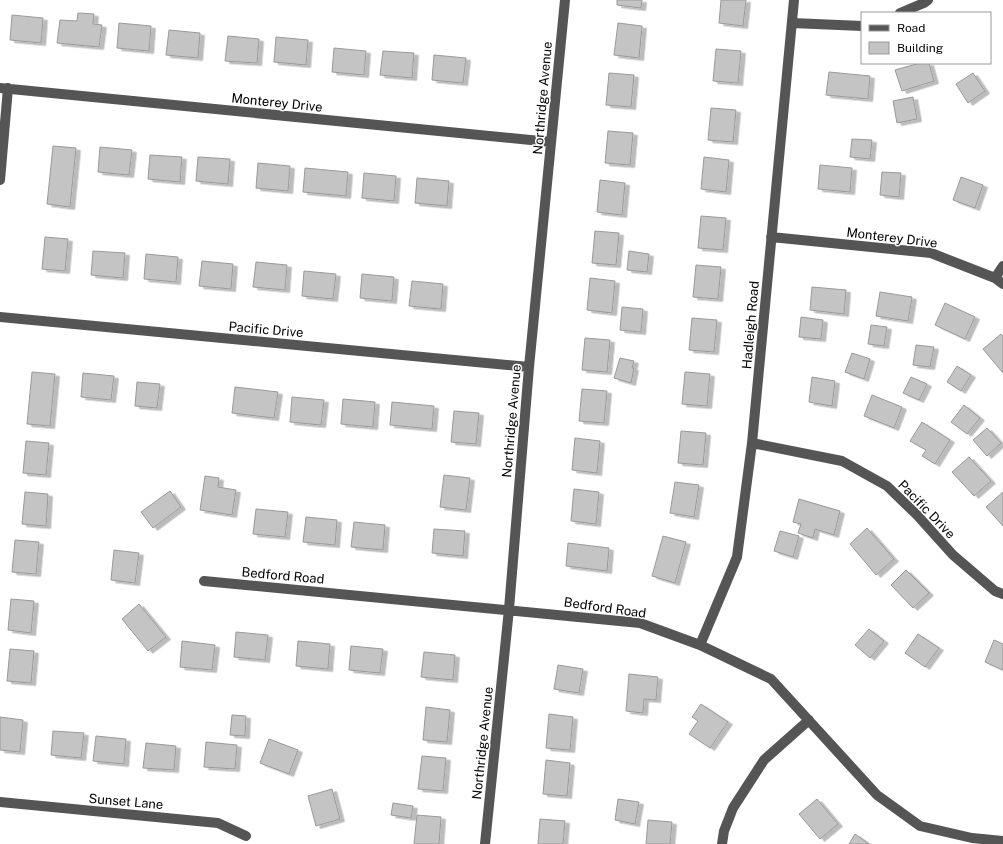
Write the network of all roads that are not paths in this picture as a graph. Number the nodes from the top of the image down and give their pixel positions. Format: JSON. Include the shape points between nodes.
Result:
{"nodes":[{"id":1,"x":565,"y":0,"type":"edge"},
{"id":2,"x":794,"y":0,"type":"edge"},
{"id":3,"x":928,"y":0,"type":"edge"},
{"id":4,"x":902,"y":12,"type":"edge"},
{"id":5,"x":792,"y":23,"type":"junction"},
{"id":6,"x":861,"y":26,"type":"edge"},
{"id":7,"x":4,"y":88,"type":"edge"},
{"id":8,"x":551,"y":142,"type":"junction"},
{"id":9,"x":0,"y":180,"type":"edge"},
{"id":10,"x":771,"y":237,"type":"junction"},
{"id":11,"x":1003,"y":266,"type":"edge"},
{"id":12,"x":999,"y":281,"type":"edge"},
{"id":13,"x":0,"y":317,"type":"edge"},
{"id":14,"x":529,"y":367,"type":"junction"},
{"id":15,"x":752,"y":443,"type":"junction"},
{"id":16,"x":204,"y":581,"type":"dead end"},
{"id":17,"x":1003,"y":594,"type":"edge"},
{"id":18,"x":509,"y":609,"type":"junction"},
{"id":19,"x":700,"y":645,"type":"junction"},
{"id":20,"x":809,"y":720,"type":"junction"},
{"id":21,"x":0,"y":802,"type":"edge"},
{"id":22,"x":246,"y":836,"type":"dead end"},
{"id":23,"x":1003,"y":841,"type":"edge"},
{"id":24,"x":486,"y":844,"type":"edge"},
{"id":25,"x":722,"y":844,"type":"edge"}],
"edges":[{"from":1,"to":8,"type":"street","name":"Northridge Avenue"},
{"from":2,"to":5,"type":"street","name":"Hadleigh Road"},
{"from":3,"to":4,"type":"street"},
{"from":5,"to":6,"type":"street"},
{"from":5,"to":10,"type":"street","name":"Hadleigh Road"},
{"from":7,"to":8,"type":"street","name":"Monterey Drive"},
{"from":7,"to":9,"type":"street"},
{"from":8,"to":14,"type":"street","name":"Northridge Avenue"},
{"from":10,"to":12,"type":"street","name":"Monterey Drive","via":[[931,253]]},
{"from":10,"to":15,"type":"street","name":"Hadleigh Road"},
{"from":11,"to":12,"type":"street"},
{"from":13,"to":14,"type":"street","name":"Pacific Drive"},
{"from":14,"to":18,"type":"street","name":"Northridge Avenue"},
{"from":15,"to":17,"type":"street","name":"Pacific Drive","via":[[842,461],[887,486],[953,555],[995,591]]},
{"from":15,"to":19,"type":"street","name":"Hadleigh Road","via":[[737,557]]},
{"from":16,"to":18,"type":"street","name":"Bedford Road"},
{"from":18,"to":19,"type":"street","name":"Bedford Road","via":[[640,623]]},
{"from":18,"to":24,"type":"street","name":"Northridge Avenue"},
{"from":19,"to":20,"type":"street","name":"Bedford Road","via":[[771,679]]},
{"from":20,"to":23,"type":"street","name":"Bedford Road","via":[[877,795],[920,826],[972,838]]},
{"from":20,"to":25,"type":"street","via":[[764,760],[733,808]]},
{"from":21,"to":22,"type":"street","name":"Sunset Lane","via":[[218,823]]}]}
